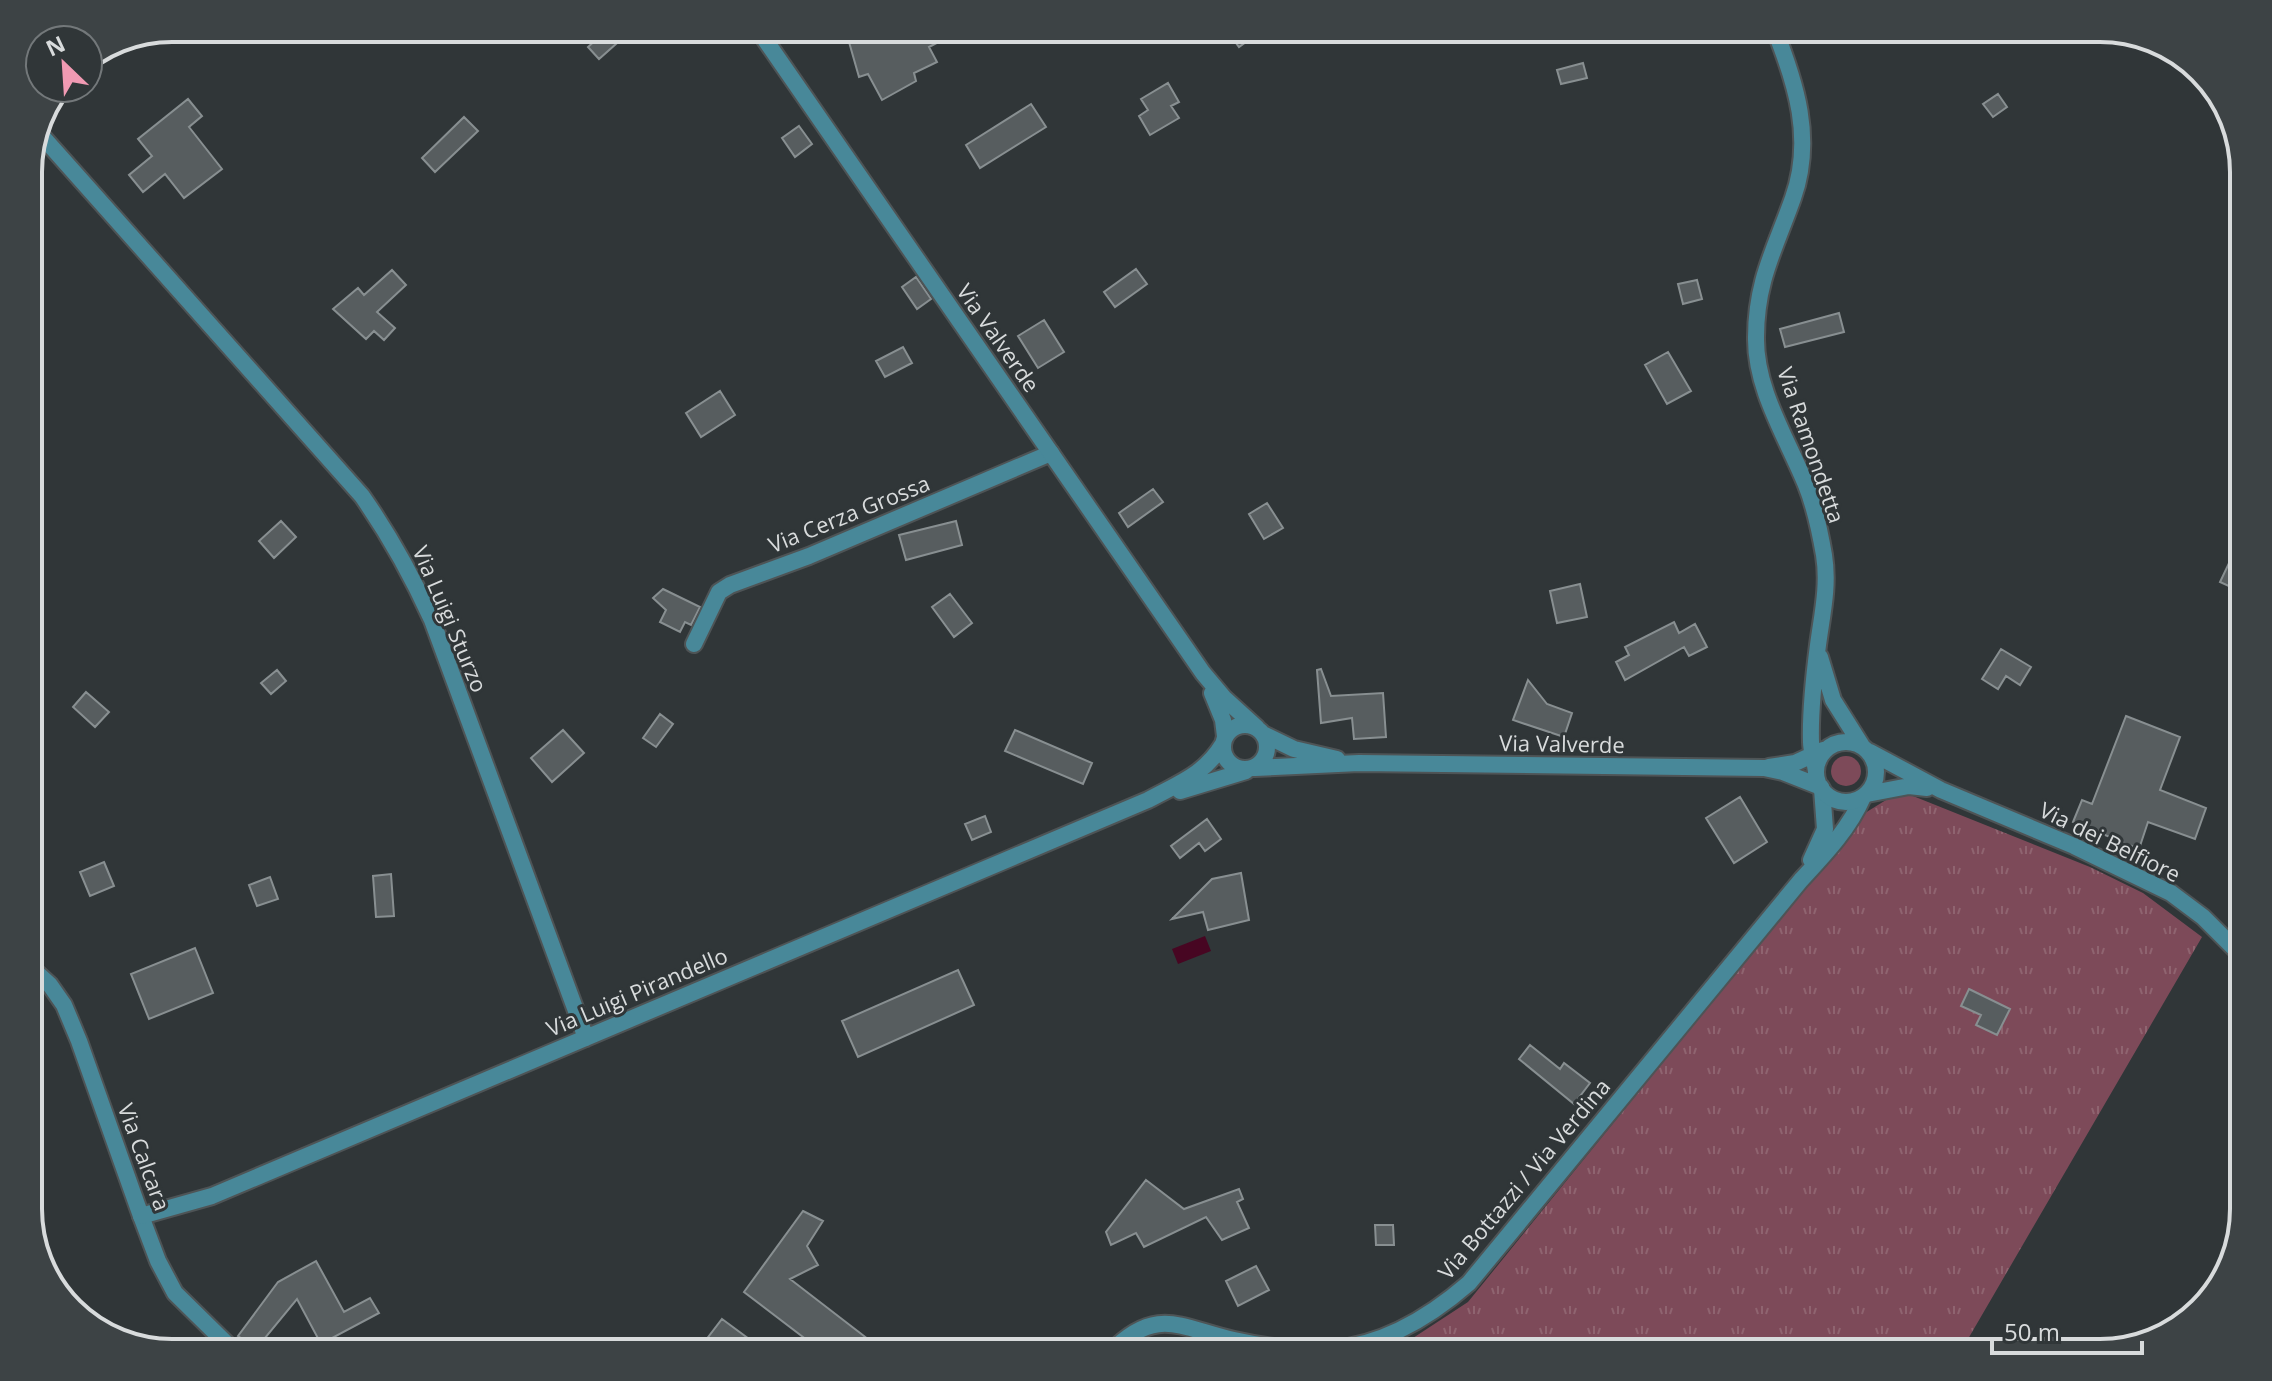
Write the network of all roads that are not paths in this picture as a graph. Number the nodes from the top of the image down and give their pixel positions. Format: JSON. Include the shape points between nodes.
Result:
{"nodes":[{"id":1,"x":767,"y":42,"type":"edge"},
{"id":2,"x":1779,"y":42,"type":"edge"},
{"id":3,"x":46,"y":140,"type":"edge"},
{"id":4,"x":1051,"y":453,"type":"junction"},
{"id":5,"x":694,"y":644,"type":"dead end"},
{"id":6,"x":1817,"y":648,"type":"junction"},
{"id":7,"x":1203,"y":673,"type":"junction"},
{"id":8,"x":1260,"y":731,"type":"junction"},
{"id":9,"x":1224,"y":740,"type":"junction"},
{"id":10,"x":1866,"y":749,"type":"junction"},
{"id":11,"x":1359,"y":763,"type":"junction"},
{"id":12,"x":1253,"y":768,"type":"junction"},
{"id":13,"x":1764,"y":768,"type":"junction"},
{"id":14,"x":1818,"y":776,"type":"junction"},
{"id":15,"x":1941,"y":790,"type":"junction"},
{"id":16,"x":1865,"y":795,"type":"junction"},
{"id":17,"x":1148,"y":800,"type":"junction"},
{"id":18,"x":1801,"y":880,"type":"junction"},
{"id":19,"x":2230,"y":944,"type":"edge"},
{"id":20,"x":42,"y":978,"type":"edge"},
{"id":21,"x":586,"y":1038,"type":"junction"},
{"id":22,"x":141,"y":1216,"type":"junction"},
{"id":23,"x":222,"y":1339,"type":"edge"},
{"id":24,"x":1125,"y":1339,"type":"edge"},
{"id":25,"x":1216,"y":1339,"type":"edge"},
{"id":26,"x":1370,"y":1339,"type":"edge"}],
"edges":[{"from":1,"to":4,"type":"street","name":"Via Valverde"},
{"from":2,"to":6,"type":"street","name":"Via Ramondetta","via":[[1799,97],[1801,162],[1794,196],[1762,276],[1755,341],[1776,420],[1817,521],[1826,587]]},
{"from":3,"to":21,"type":"street","name":"Via Luigi Sturzo","via":[[362,496],[391,538],[432,620]]},
{"from":4,"to":5,"type":"street","name":"Via Cerza Grossa","via":[[730,585],[719,592]]},
{"from":4,"to":7,"type":"street","name":"Via Valverde"},
{"from":6,"to":10,"type":"street","via":[[1833,700]]},
{"from":6,"to":14,"type":"street","name":"Via Ramondetta","via":[[1811,745]]},
{"from":7,"to":8,"type":"street"},
{"from":7,"to":9,"type":"street","via":[[1220,710]]},
{"from":8,"to":9,"type":"street","via":[[1239,725]]},
{"from":8,"to":11,"type":"street","via":[[1294,749]]},
{"from":8,"to":12,"type":"street","via":[[1268,749]]},
{"from":9,"to":12,"type":"street","via":[[1227,761],[1242,770]]},
{"from":9,"to":17,"type":"street","via":[[1203,770]]},
{"from":10,"to":14,"type":"street","via":[[1853,742],[1834,744],[1821,755]]},
{"from":10,"to":15,"type":"street"},
{"from":10,"to":16,"type":"street","via":[[1877,774]]},
{"from":11,"to":12,"type":"street"},
{"from":11,"to":13,"type":"street","name":"Via Valverde"},
{"from":12,"to":17,"type":"street"},
{"from":13,"to":14,"type":"street"},
{"from":13,"to":14,"type":"street","via":[[1795,763]]},
{"from":14,"to":16,"type":"street","via":[[1829,796],[1846,802]]},
{"from":14,"to":18,"type":"street","name":"Via Ramondetta","via":[[1825,829]]},
{"from":15,"to":16,"type":"street","via":[[1909,786]]},
{"from":15,"to":19,"type":"street","name":"Via dei Belfiore","via":[[2171,893]]},
{"from":16,"to":18,"type":"street","via":[[1835,843]]},
{"from":17,"to":21,"type":"street","name":"Via Luigi Pirandello"},
{"from":18,"to":26,"type":"street","name":"Via Bottazzi / Via Verdina","via":[[1469,1283],[1415,1322]]},
{"from":20,"to":22,"type":"street","name":"Via Calcara","via":[[64,1005],[79,1041]]},
{"from":21,"to":22,"type":"street","name":"Via Luigi Pirandello","via":[[212,1196]]},
{"from":22,"to":23,"type":"street","name":"Via Calcara","via":[[175,1293]]},
{"from":24,"to":25,"type":"street","name":"Via Bottazzi / Via Verdina","via":[[1173,1323]]}]}
